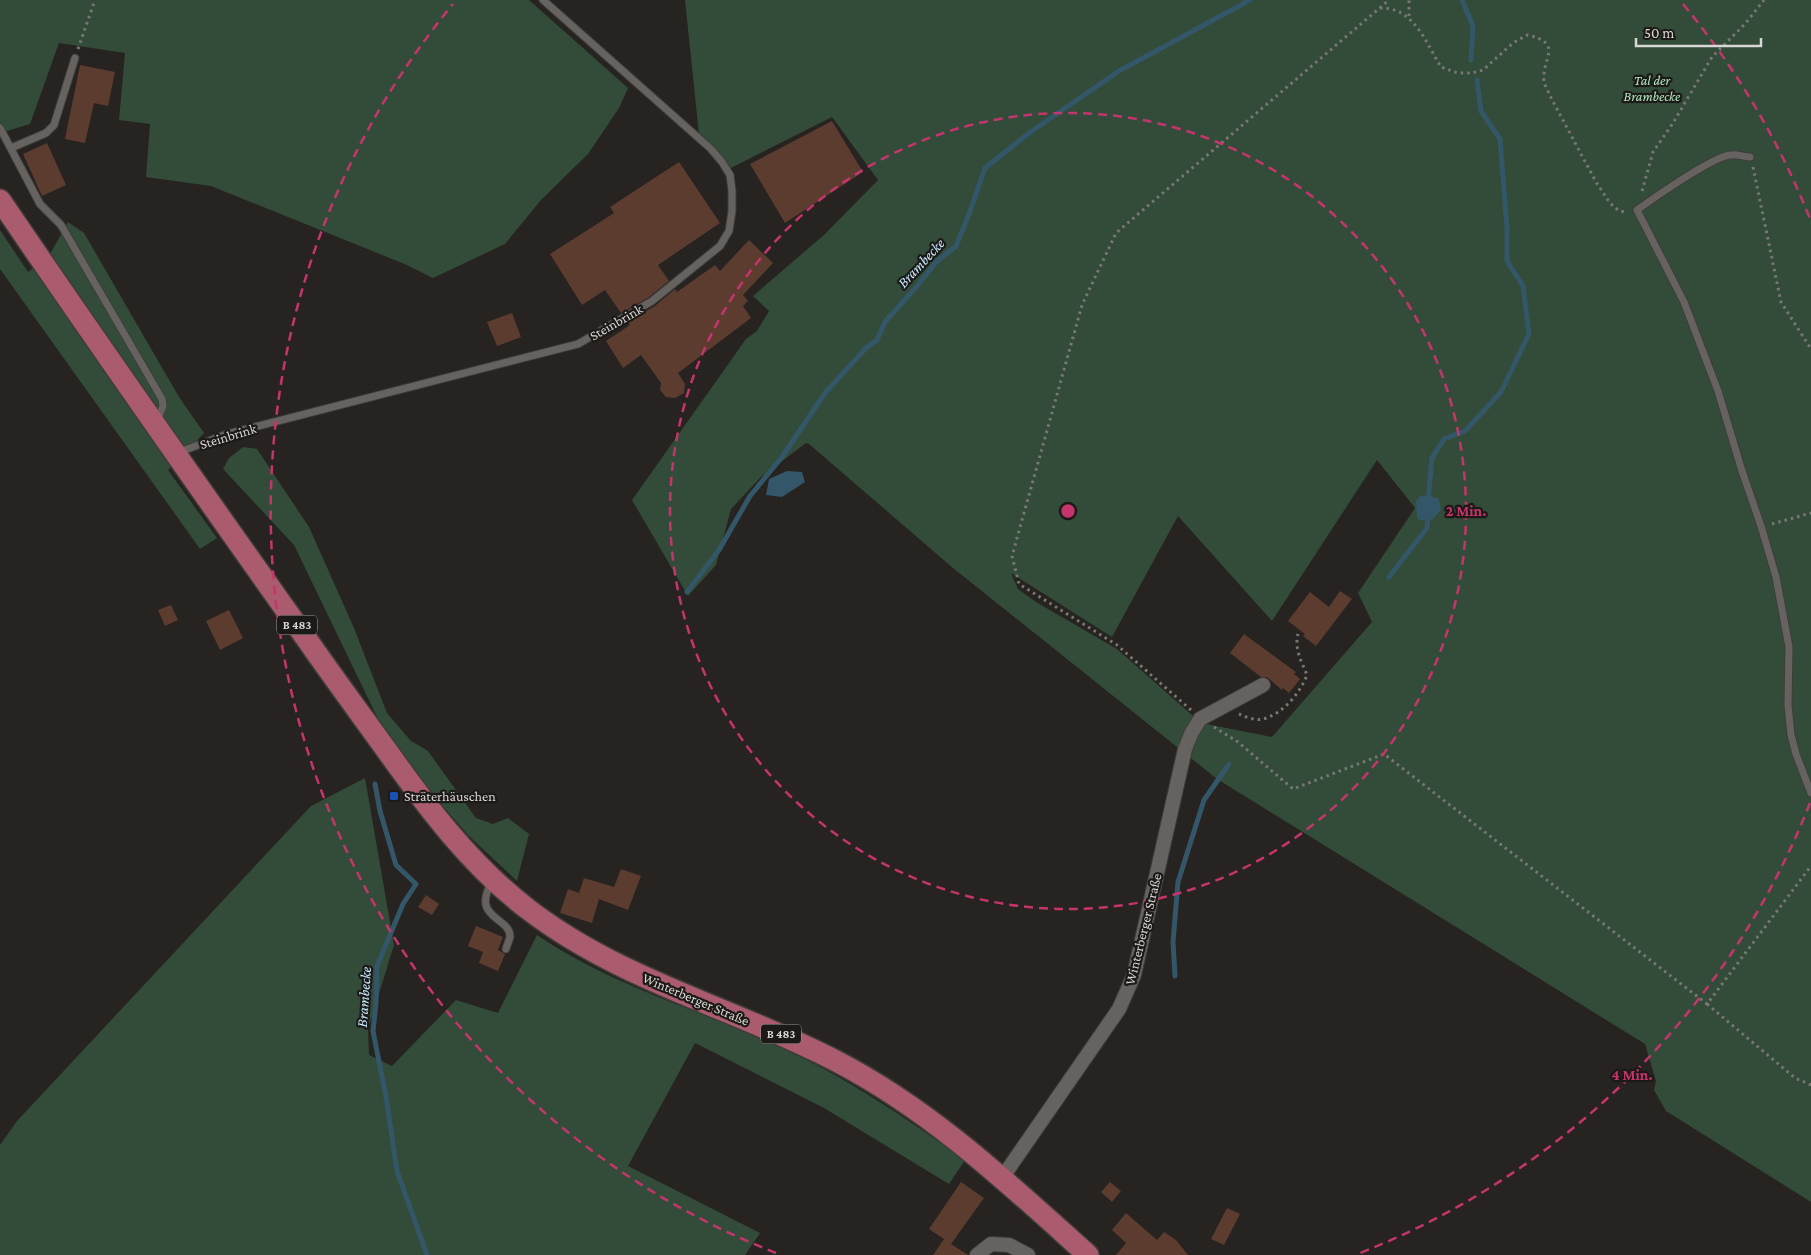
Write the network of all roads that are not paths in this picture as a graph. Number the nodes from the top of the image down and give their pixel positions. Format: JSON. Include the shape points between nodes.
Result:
{"nodes":[{"id":1,"x":543,"y":0,"type":"edge"},
{"id":2,"x":75,"y":58,"type":"road end"},
{"id":3,"x":0,"y":128,"type":"edge"},
{"id":4,"x":11,"y":148,"type":"junction"},
{"id":5,"x":1750,"y":157,"type":"road end"},
{"id":6,"x":0,"y":200,"type":"edge"},
{"id":7,"x":155,"y":424,"type":"junction"},
{"id":8,"x":176,"y":453,"type":"junction"},
{"id":9,"x":1263,"y":685,"type":"dead end"},
{"id":10,"x":1811,"y":793,"type":"edge"},
{"id":11,"x":493,"y":880,"type":"junction"},
{"id":12,"x":506,"y":949,"type":"dead end"},
{"id":13,"x":1002,"y":1178,"type":"junction"},
{"id":14,"x":977,"y":1255,"type":"edge"},
{"id":15,"x":1028,"y":1255,"type":"edge"},
{"id":16,"x":1088,"y":1255,"type":"edge"}],
"edges":[{"from":1,"to":8,"type":"lane","name":"Steinbrink","via":[[722,162],[730,175],[732,211],[729,231],[720,246],[652,301],[578,344],[226,434]]},
{"from":2,"to":4,"type":"lane","via":[[54,125],[46,133]]},
{"from":3,"to":4,"type":"lane"},
{"from":4,"to":7,"type":"lane","via":[[40,204],[61,226],[162,399],[163,406]]},
{"from":5,"to":10,"type":"lane","via":[[1731,155],[1717,158],[1637,210],[1684,302],[1718,391],[1761,526],[1776,577],[1788,641],[1791,735]]},
{"from":6,"to":7,"type":"main road","number":"B 483"},
{"from":7,"to":8,"type":"main road","number":"B 483"},
{"from":8,"to":11,"type":"main road","name":"Winterberger Straße","number":"B 483","via":[[420,797]]},
{"from":9,"to":13,"type":"street","name":"Winterberger Straße","via":[[1200,719],[1191,734],[1134,975],[1119,1010]]},
{"from":11,"to":12,"type":"lane","via":[[486,892],[485,904],[493,917],[508,929],[510,936]]},
{"from":11,"to":13,"type":"main road","name":"Winterberger Straße","number":"B 483","via":[[560,932],[629,971],[792,1039],[881,1086],[930,1120]]},
{"from":13,"to":16,"type":"main road","name":"Winterberger Straße","number":"B 483"},
{"from":14,"to":15,"type":"street","via":[[991,1244],[1009,1245]]}]}
